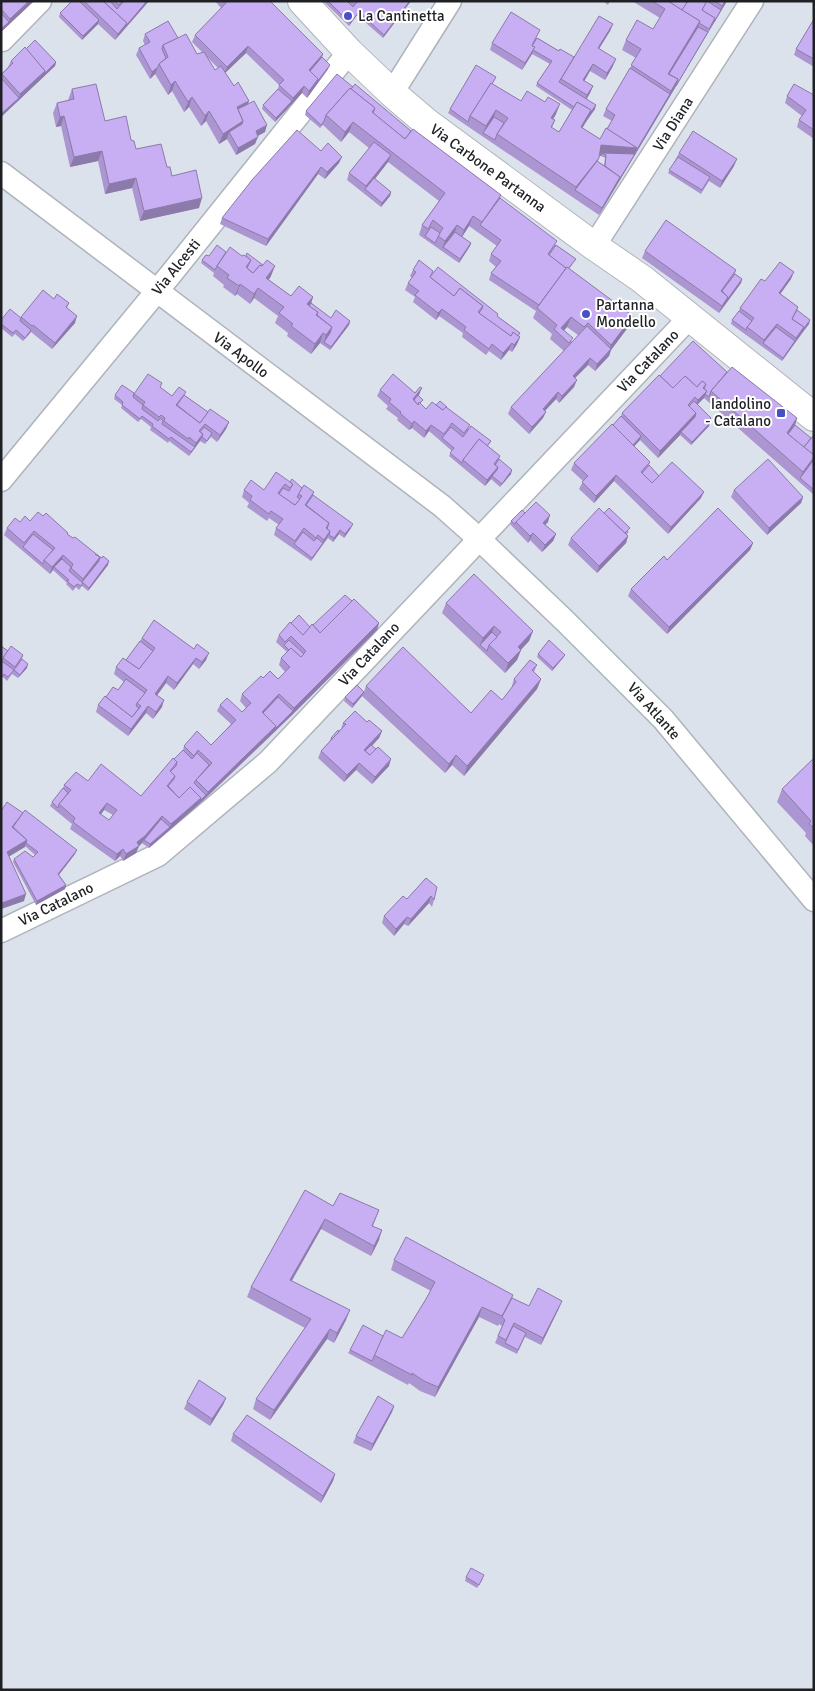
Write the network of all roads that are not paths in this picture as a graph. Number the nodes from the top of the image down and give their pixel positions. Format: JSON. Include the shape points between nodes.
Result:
{"nodes":[{"id":1,"x":40,"y":1,"type":"edge"},
{"id":2,"x":302,"y":1,"type":"edge"},
{"id":3,"x":450,"y":1,"type":"edge"},
{"id":4,"x":752,"y":1,"type":"edge"},
{"id":5,"x":2,"y":40,"type":"edge"},
{"id":6,"x":349,"y":52,"type":"junction"},
{"id":7,"x":392,"y":93,"type":"junction"},
{"id":8,"x":1,"y":173,"type":"edge"},
{"id":9,"x":594,"y":246,"type":"junction"},
{"id":10,"x":156,"y":292,"type":"junction"},
{"id":11,"x":690,"y":317,"type":"junction"},
{"id":12,"x":814,"y":418,"type":"edge"},
{"id":13,"x":1,"y":480,"type":"edge"},
{"id":14,"x":478,"y":538,"type":"junction"},
{"id":15,"x":814,"y":900,"type":"edge"},
{"id":16,"x":1,"y":931,"type":"edge"}],
"edges":[{"from":1,"to":5,"type":"street"},
{"from":2,"to":6,"type":"main road","name":"Via Carbone Partanna"},
{"from":3,"to":7,"type":"street"},
{"from":4,"to":9,"type":"street","name":"Via Diana"},
{"from":6,"to":7,"type":"main road","name":"Via Carbone Partanna"},
{"from":6,"to":10,"type":"street","name":"Via Alcesti"},
{"from":7,"to":9,"type":"main road","name":"Via Carbone Partanna","via":[[426,122]]},
{"from":8,"to":10,"type":"street","name":"Via Apollo"},
{"from":9,"to":11,"type":"main road","name":"Via Carbone Partanna"},
{"from":10,"to":13,"type":"street","name":"Via Alcesti"},
{"from":10,"to":14,"type":"street","name":"Via Apollo","via":[[414,484]]},
{"from":11,"to":12,"type":"main road","name":"Via Carbone Partanna"},
{"from":11,"to":14,"type":"street","name":"Via Catalano"},
{"from":14,"to":15,"type":"street","name":"Via Atlante","via":[[663,719]]},
{"from":14,"to":16,"type":"street","name":"Via Catalano","via":[[268,762],[158,855]]}]}
